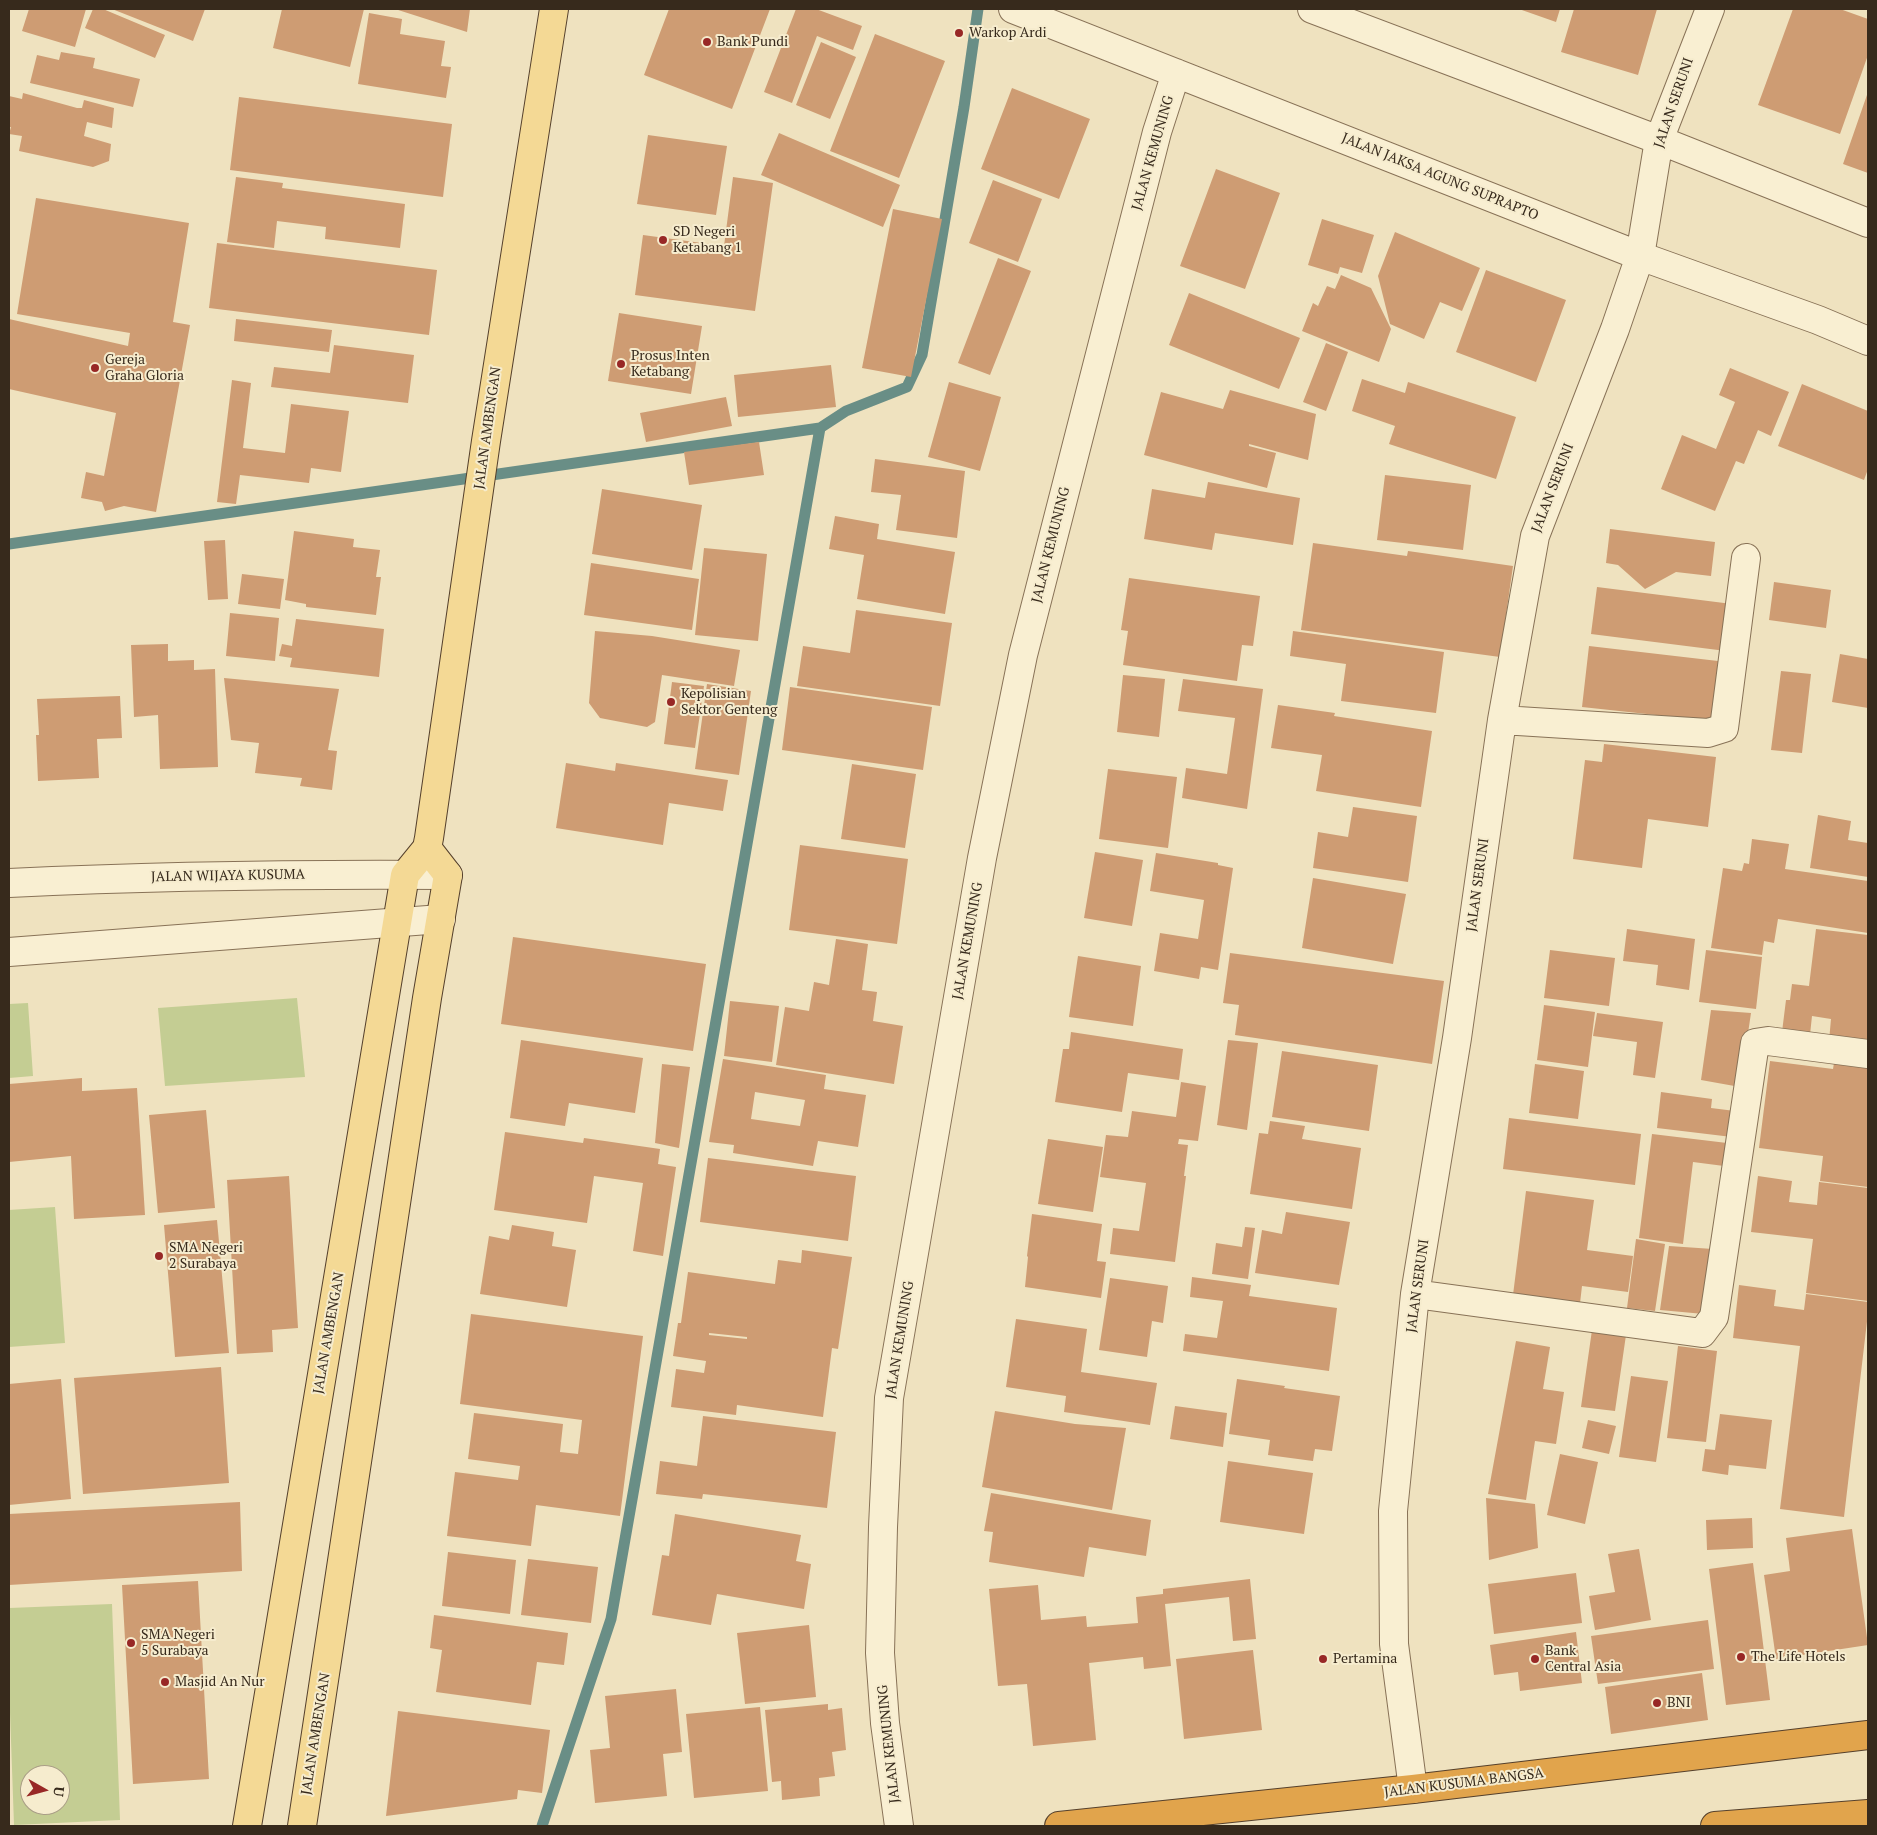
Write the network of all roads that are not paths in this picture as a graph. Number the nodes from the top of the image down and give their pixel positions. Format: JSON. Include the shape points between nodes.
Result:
{"nodes":[{"id":1,"x":554,"y":9,"type":"edge"},
{"id":2,"x":1013,"y":9,"type":"edge"},
{"id":3,"x":1312,"y":9,"type":"edge"},
{"id":4,"x":1710,"y":9,"type":"edge"},
{"id":5,"x":1176,"y":73,"type":"junction"},
{"id":6,"x":1659,"y":140,"type":"junction"},
{"id":7,"x":1868,"y":223,"type":"edge"},
{"id":8,"x":1640,"y":256,"type":"junction"},
{"id":9,"x":1868,"y":341,"type":"edge"},
{"id":10,"x":1746,"y":558,"type":"dead end"},
{"id":11,"x":1502,"y":720,"type":"junction"},
{"id":12,"x":427,"y":848,"type":"junction"},
{"id":13,"x":405,"y":875,"type":"junction"},
{"id":14,"x":448,"y":875,"type":"junction"},
{"id":15,"x":9,"y":882,"type":"edge"},
{"id":16,"x":441,"y":918,"type":"junction"},
{"id":17,"x":397,"y":921,"type":"junction"},
{"id":18,"x":9,"y":952,"type":"edge"},
{"id":19,"x":1868,"y":1054,"type":"edge"},
{"id":20,"x":1415,"y":1294,"type":"junction"},
{"id":21,"x":1868,"y":1735,"type":"edge"},
{"id":22,"x":1413,"y":1789,"type":"junction"},
{"id":23,"x":1868,"y":1814,"type":"edge"},
{"id":24,"x":1100,"y":1824,"type":"edge"},
{"id":25,"x":247,"y":1826,"type":"edge"},
{"id":26,"x":302,"y":1826,"type":"edge"},
{"id":27,"x":899,"y":1826,"type":"edge"},
{"id":28,"x":1059,"y":1826,"type":"edge"},
{"id":29,"x":1715,"y":1826,"type":"edge"}],
"edges":[{"from":1,"to":12,"type":"main road","name":"JALAN AMBENGAN","via":[[486,441]]},
{"from":2,"to":5,"type":"street","name":"JALAN JAKSA AGUNG SUPRAPTO"},
{"from":3,"to":6,"type":"street"},
{"from":4,"to":6,"type":"street","name":"JALAN SERUNI"},
{"from":5,"to":8,"type":"street","name":"JALAN JAKSA AGUNG SUPRAPTO"},
{"from":5,"to":27,"type":"street","name":"JALAN KEMUNING","via":[[1157,132],[1023,655],[982,858],[889,1398],[880,1653],[885,1723]]},
{"from":6,"to":7,"type":"street"},
{"from":6,"to":8,"type":"street","name":"JALAN SERUNI"},
{"from":8,"to":9,"type":"street","name":"JALAN JAKSA AGUNG SUPRAPTO"},
{"from":8,"to":11,"type":"street","name":"JALAN SERUNI","via":[[1535,536]]},
{"from":10,"to":11,"type":"street","via":[[1724,728],[1708,733]]},
{"from":11,"to":20,"type":"street","name":"JALAN SERUNI","via":[[1457,1038]]},
{"from":12,"to":13,"type":"main road","name":"JALAN AMBENGAN"},
{"from":12,"to":14,"type":"main road"},
{"from":13,"to":14,"type":"street","name":"JALAN WIJAYA KUSUMA"},
{"from":13,"to":15,"type":"street","name":"JALAN WIJAYA KUSUMA"},
{"from":13,"to":17,"type":"main road","name":"JALAN AMBENGAN"},
{"from":14,"to":16,"type":"main road","name":"JALAN AMBENGAN"},
{"from":16,"to":17,"type":"street"},
{"from":16,"to":26,"type":"main road","name":"JALAN AMBENGAN"},
{"from":17,"to":18,"type":"street"},
{"from":17,"to":25,"type":"main road","name":"JALAN AMBENGAN"},
{"from":19,"to":20,"type":"street","via":[[1768,1041],[1755,1043],[1714,1317],[1702,1333]]},
{"from":20,"to":22,"type":"street","name":"JALAN SERUNI","via":[[1393,1511],[1394,1644]]},
{"from":21,"to":22,"type":"highway","name":"JALAN KUSUMA BANGSA"},
{"from":22,"to":24,"type":"highway","name":"JALAN KUSUMA BANGSA"},
{"from":23,"to":29,"type":"highway"},
{"from":24,"to":28,"type":"highway","name":"JALAN KUSUMA BANGSA"}]}
